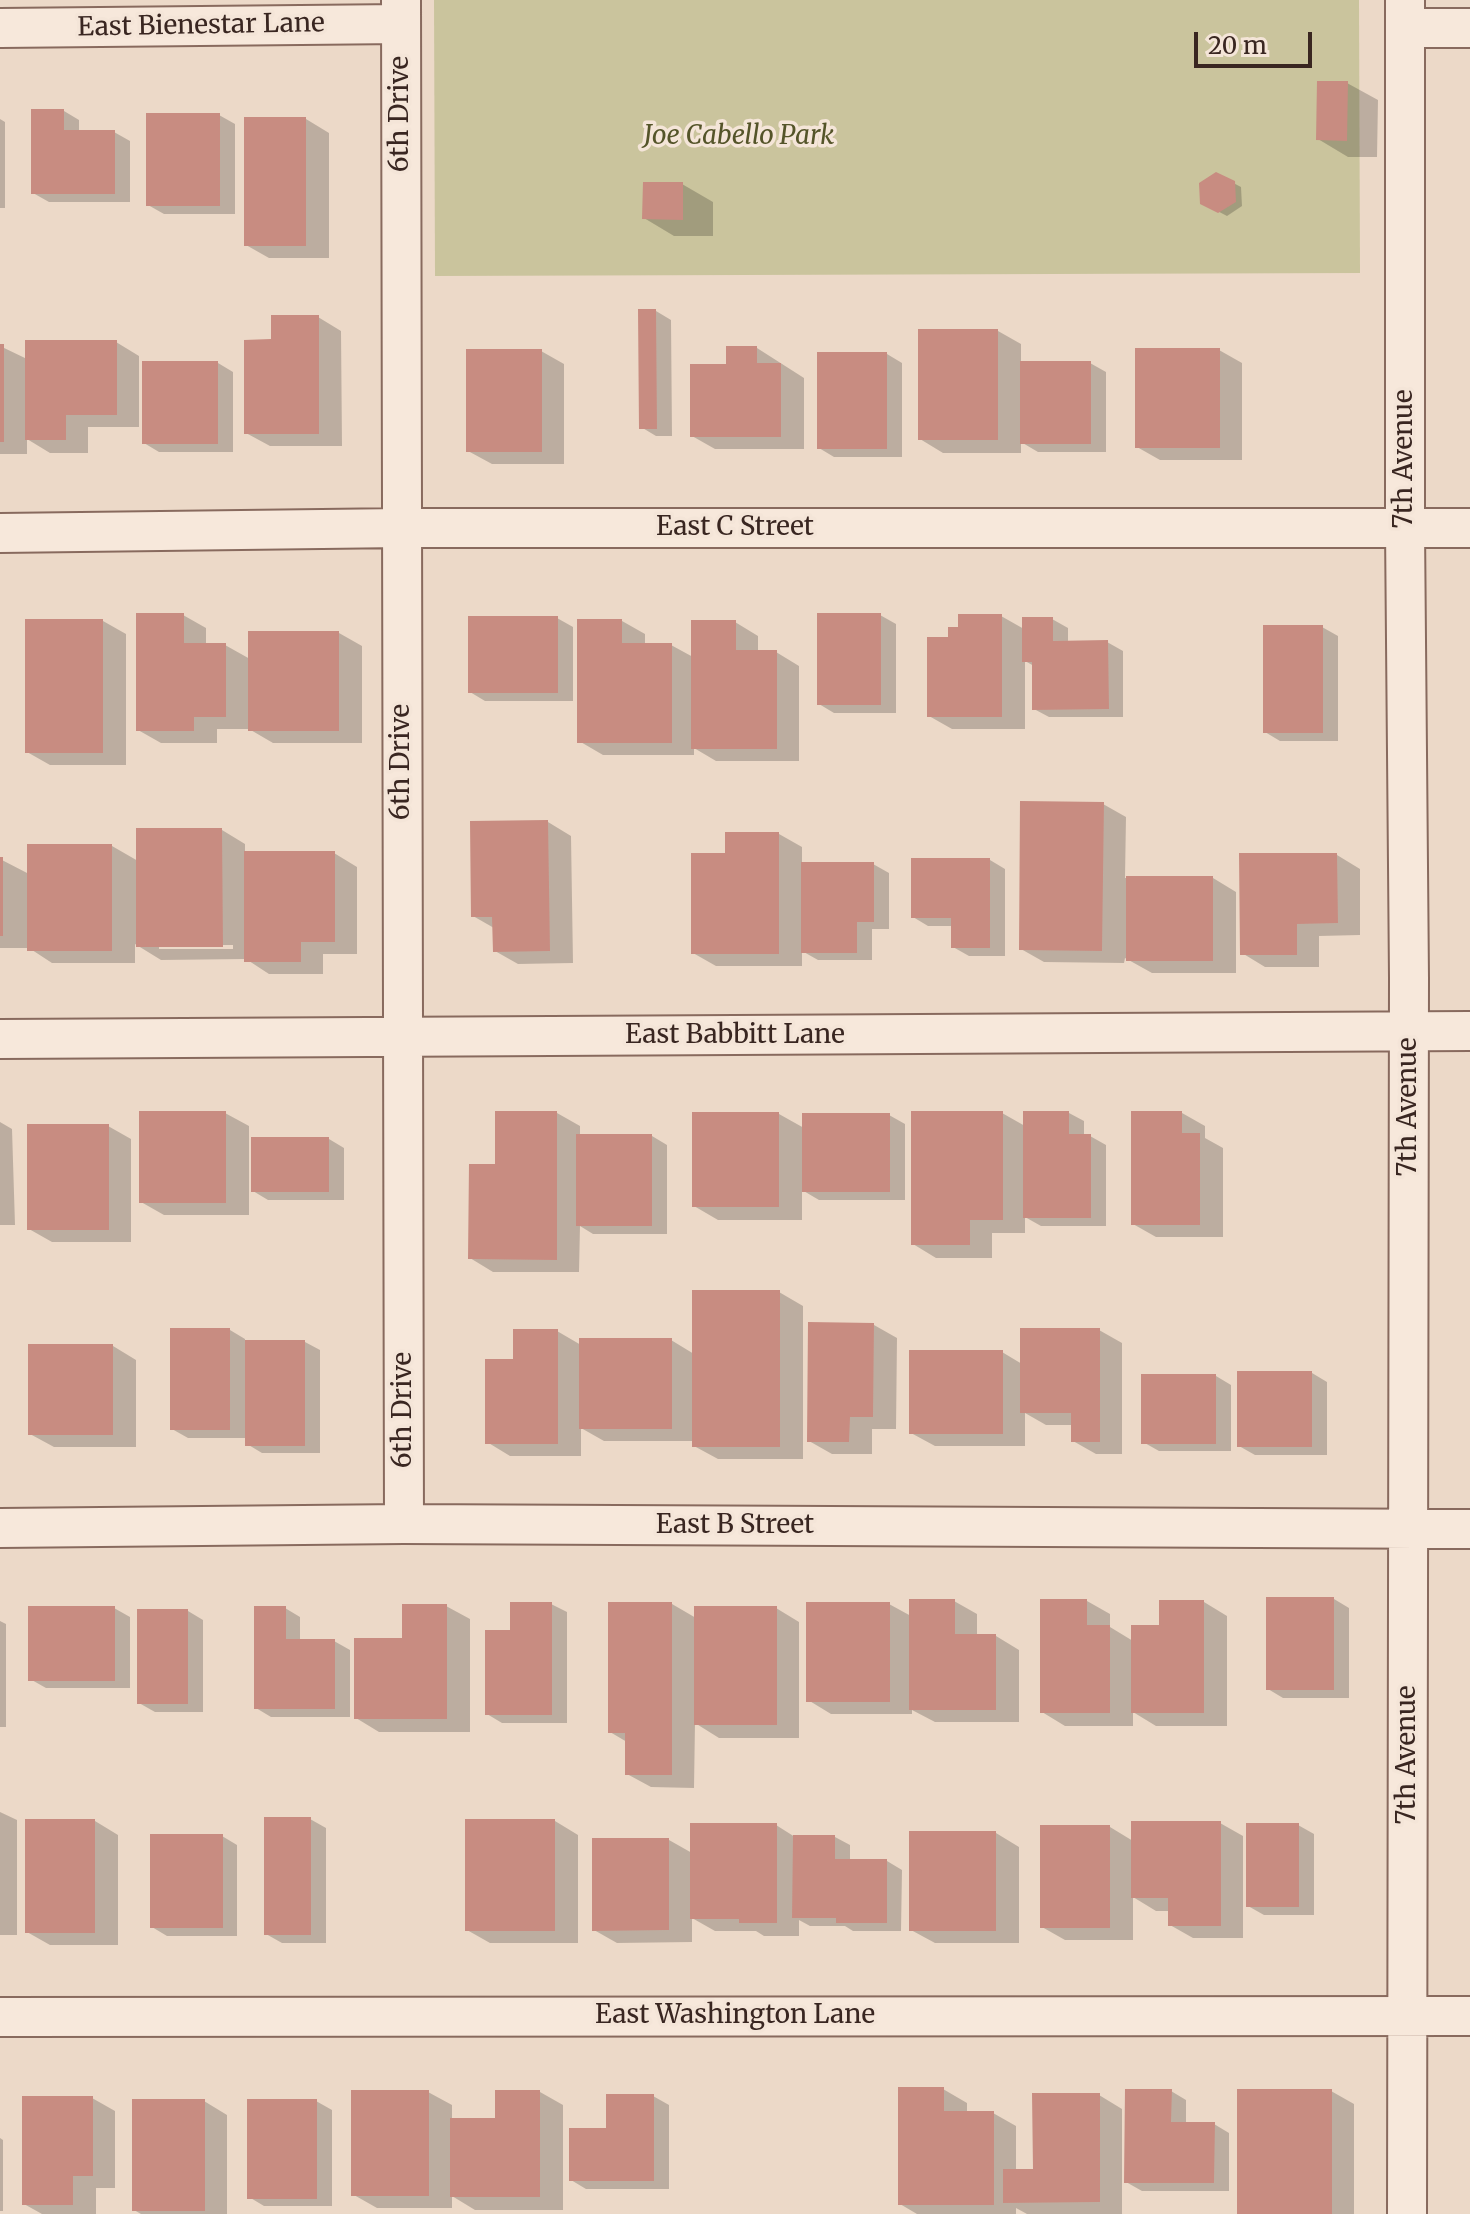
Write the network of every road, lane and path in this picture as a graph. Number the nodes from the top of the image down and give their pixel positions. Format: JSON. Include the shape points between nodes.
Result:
{"nodes":[{"id":1,"x":401,"y":12,"type":"edge"},
{"id":2,"x":1405,"y":14,"type":"edge"},
{"id":3,"x":0,"y":28,"type":"edge"},
{"id":4,"x":1470,"y":28,"type":"edge"},
{"id":5,"x":402,"y":528,"type":"junction"},
{"id":6,"x":1405,"y":528,"type":"junction"},
{"id":7,"x":1470,"y":528,"type":"edge"},
{"id":8,"x":0,"y":533,"type":"edge"},
{"id":9,"x":1470,"y":1031,"type":"edge"},
{"id":10,"x":1409,"y":1032,"type":"junction"},
{"id":11,"x":0,"y":1039,"type":"edge"},
{"id":12,"x":403,"y":1039,"type":"junction"},
{"id":13,"x":404,"y":1524,"type":"junction"},
{"id":14,"x":0,"y":1528,"type":"edge"},
{"id":15,"x":1408,"y":1529,"type":"junction"},
{"id":16,"x":1470,"y":1529,"type":"edge"},
{"id":17,"x":1408,"y":2016,"type":"junction"},
{"id":18,"x":1470,"y":2016,"type":"edge"},
{"id":19,"x":0,"y":2017,"type":"edge"},
{"id":20,"x":1407,"y":2214,"type":"edge"}],
"edges":[{"from":1,"to":3,"type":"street","name":"East Bienestar Lane"},
{"from":1,"to":5,"type":"street","name":"6th Drive"},
{"from":2,"to":4,"type":"street"},
{"from":2,"to":6,"type":"street","name":"7th Avenue"},
{"from":5,"to":6,"type":"street","name":"East C Street"},
{"from":5,"to":8,"type":"street","name":"East C Street"},
{"from":5,"to":12,"type":"street","name":"6th Drive"},
{"from":6,"to":7,"type":"street","name":"East C Street"},
{"from":6,"to":10,"type":"street","name":"7th Avenue"},
{"from":9,"to":10,"type":"street","name":"East Babbitt Lane"},
{"from":10,"to":12,"type":"street","name":"East Babbitt Lane"},
{"from":10,"to":15,"type":"street","name":"7th Avenue"},
{"from":11,"to":12,"type":"street","name":"East Babbitt Lane"},
{"from":12,"to":13,"type":"street","name":"6th Drive"},
{"from":13,"to":14,"type":"street","name":"East B Street"},
{"from":13,"to":15,"type":"street","name":"East B Street"},
{"from":15,"to":16,"type":"street","name":"East B Street"},
{"from":15,"to":17,"type":"street","name":"7th Avenue"},
{"from":17,"to":18,"type":"street","name":"East Washington Lane"},
{"from":17,"to":19,"type":"street","name":"East Washington Lane"},
{"from":17,"to":20,"type":"street","name":"7th Avenue"}]}
